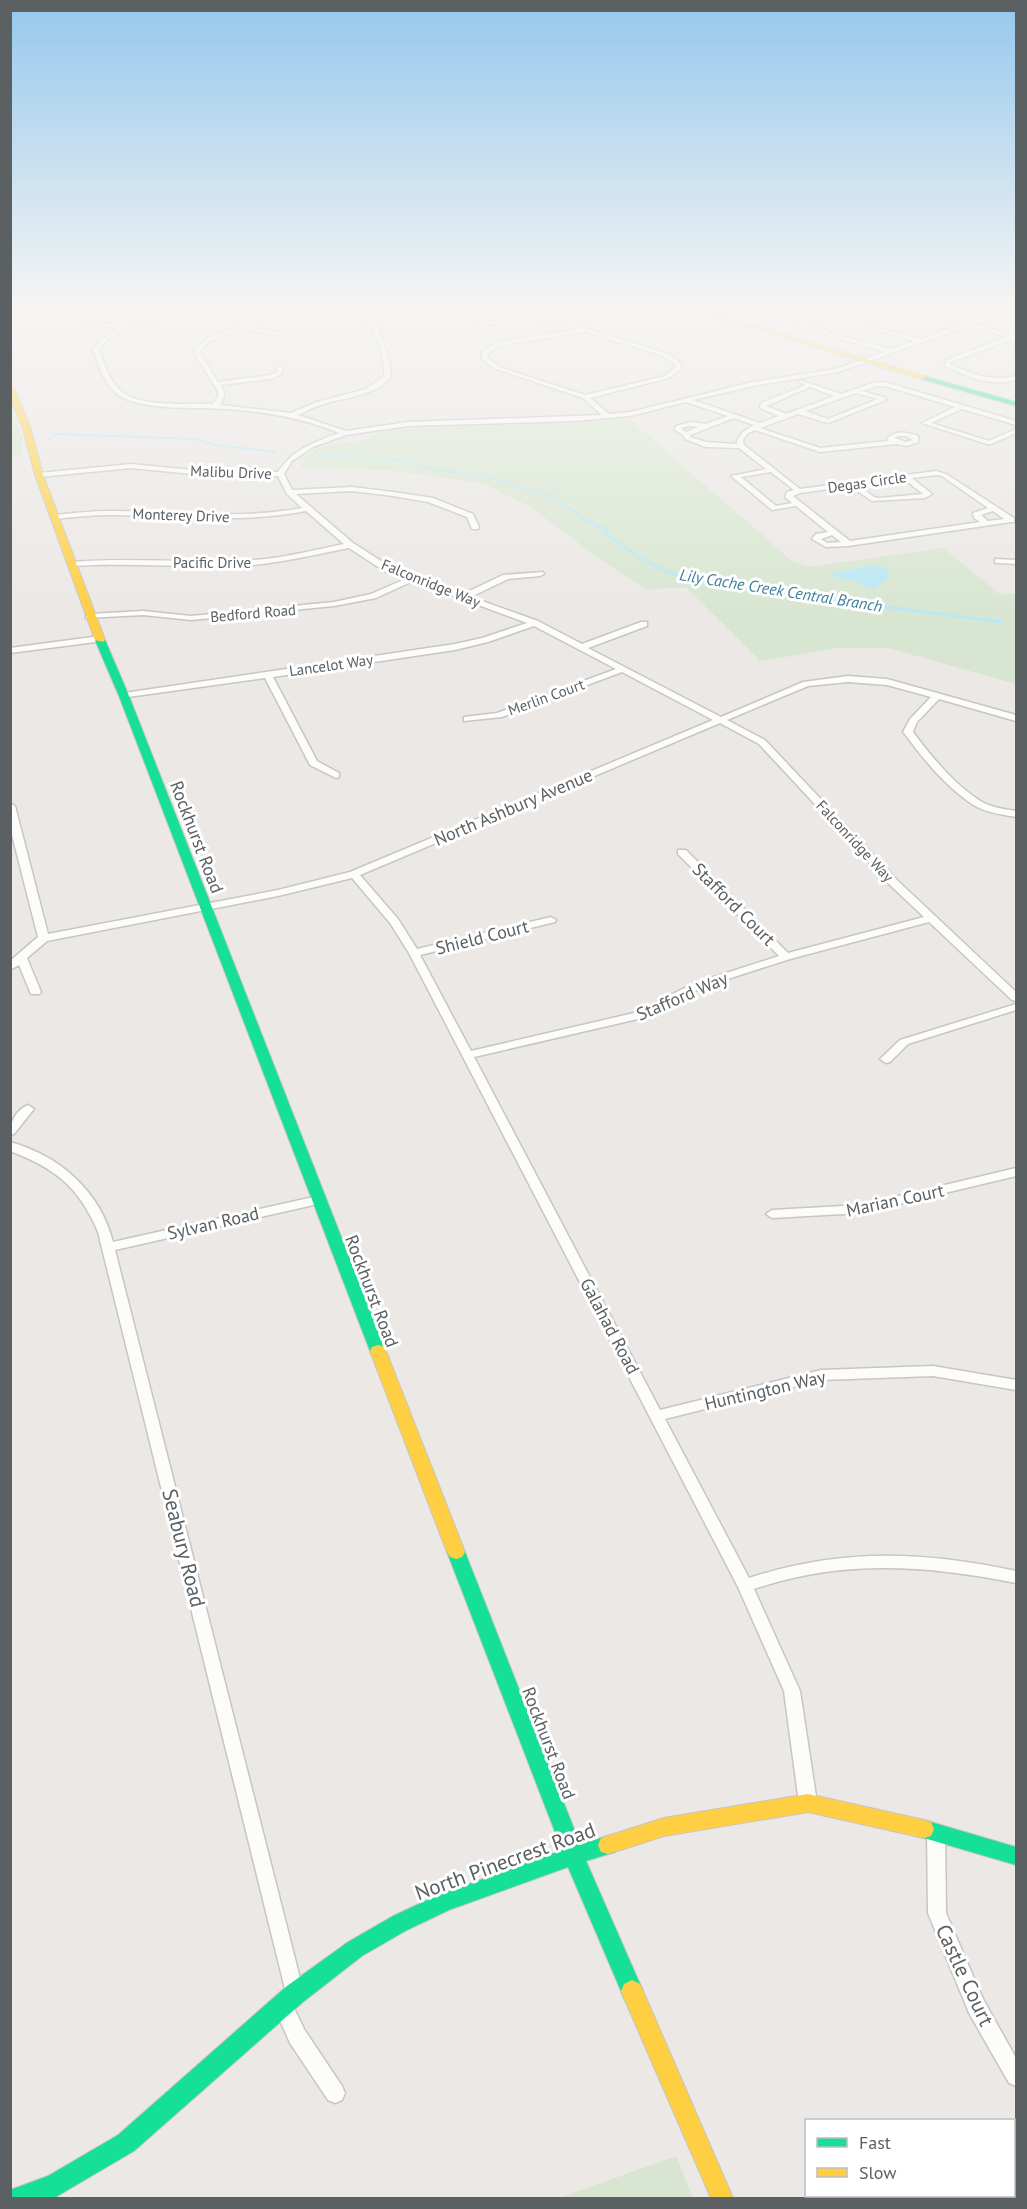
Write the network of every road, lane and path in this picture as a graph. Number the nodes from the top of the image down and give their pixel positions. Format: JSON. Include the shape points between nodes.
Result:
{"nodes":[{"id":1,"x":18,"y":408,"type":"edge"},
{"id":2,"x":225,"y":408,"type":"edge"},
{"id":3,"x":308,"y":408,"type":"edge"},
{"id":4,"x":601,"y":408,"type":"edge"},
{"id":5,"x":659,"y":408,"type":"edge"},
{"id":6,"x":705,"y":408,"type":"edge"},
{"id":7,"x":712,"y":408,"type":"edge"},
{"id":8,"x":765,"y":408,"type":"edge"},
{"id":9,"x":810,"y":408,"type":"edge"},
{"id":10,"x":862,"y":408,"type":"edge"},
{"id":11,"x":957,"y":408,"type":"edge"},
{"id":12,"x":968,"y":408,"type":"edge"},
{"id":13,"x":800,"y":412,"type":"junction"},
{"id":14,"x":292,"y":415,"type":"junction"},
{"id":15,"x":608,"y":416,"type":"junction"},
{"id":16,"x":786,"y":416,"type":"junction"},
{"id":17,"x":731,"y":417,"type":"junction"},
{"id":18,"x":1017,"y":423,"type":"edge"},
{"id":19,"x":757,"y":426,"type":"junction"},
{"id":20,"x":707,"y":427,"type":"junction"},
{"id":21,"x":1017,"y":431,"type":"edge"},
{"id":22,"x":345,"y":433,"type":"junction"},
{"id":23,"x":687,"y":434,"type":"junction"},
{"id":24,"x":895,"y":442,"type":"dead end"},
{"id":25,"x":741,"y":446,"type":"junction"},
{"id":26,"x":772,"y":471,"type":"junction"},
{"id":27,"x":280,"y":474,"type":"junction"},
{"id":28,"x":39,"y":476,"type":"junction"},
{"id":29,"x":906,"y":477,"type":"junction"},
{"id":30,"x":851,"y":484,"type":"junction"},
{"id":31,"x":799,"y":491,"type":"junction"},
{"id":32,"x":290,"y":492,"type":"junction"},
{"id":33,"x":798,"y":504,"type":"junction"},
{"id":34,"x":307,"y":508,"type":"junction"},
{"id":35,"x":994,"y":508,"type":"junction"},
{"id":36,"x":55,"y":517,"type":"junction"},
{"id":37,"x":986,"y":523,"type":"junction"},
{"id":38,"x":475,"y":526,"type":"dead end"},
{"id":39,"x":834,"y":533,"type":"junction"},
{"id":40,"x":848,"y":544,"type":"junction"},
{"id":41,"x":350,"y":545,"type":"junction"},
{"id":42,"x":998,"y":561,"type":"dead end"},
{"id":43,"x":1017,"y":562,"type":"edge"},
{"id":44,"x":72,"y":564,"type":"junction"},
{"id":45,"x":540,"y":574,"type":"dead end"},
{"id":46,"x":411,"y":579,"type":"junction"},
{"id":47,"x":462,"y":598,"type":"junction"},
{"id":48,"x":89,"y":616,"type":"junction"},
{"id":49,"x":535,"y":623,"type":"junction"},
{"id":50,"x":644,"y":624,"type":"dead end"},
{"id":51,"x":100,"y":639,"type":"junction"},
{"id":52,"x":582,"y":647,"type":"junction"},
{"id":53,"x":10,"y":651,"type":"edge"},
{"id":54,"x":623,"y":669,"type":"junction"},
{"id":55,"x":267,"y":674,"type":"junction"},
{"id":56,"x":938,"y":695,"type":"junction"},
{"id":57,"x":124,"y":696,"type":"junction"},
{"id":58,"x":467,"y":718,"type":"dead end"},
{"id":59,"x":1017,"y":718,"type":"edge"},
{"id":60,"x":722,"y":719,"type":"junction"},
{"id":61,"x":336,"y":775,"type":"dead end"},
{"id":62,"x":10,"y":806,"type":"edge"},
{"id":63,"x":1017,"y":814,"type":"edge"},
{"id":64,"x":682,"y":852,"type":"dead end"},
{"id":65,"x":354,"y":874,"type":"junction"},
{"id":66,"x":205,"y":907,"type":"junction"},
{"id":67,"x":930,"y":918,"type":"junction"},
{"id":68,"x":551,"y":920,"type":"dead end"},
{"id":69,"x":45,"y":938,"type":"junction"},
{"id":70,"x":414,"y":953,"type":"junction"},
{"id":71,"x":786,"y":957,"type":"junction"},
{"id":72,"x":21,"y":958,"type":"junction"},
{"id":73,"x":10,"y":967,"type":"edge"},
{"id":74,"x":35,"y":992,"type":"dead end"},
{"id":75,"x":1017,"y":998,"type":"edge"},
{"id":76,"x":1017,"y":1007,"type":"edge"},
{"id":77,"x":467,"y":1055,"type":"junction"},
{"id":78,"x":886,"y":1059,"type":"dead end"},
{"id":79,"x":28,"y":1109,"type":"dead end"},
{"id":80,"x":10,"y":1131,"type":"edge"},
{"id":81,"x":10,"y":1146,"type":"edge"},
{"id":82,"x":1017,"y":1172,"type":"edge"},
{"id":83,"x":318,"y":1200,"type":"junction"},
{"id":84,"x":772,"y":1214,"type":"dead end"},
{"id":85,"x":109,"y":1247,"type":"junction"},
{"id":86,"x":1017,"y":1384,"type":"edge"},
{"id":87,"x":657,"y":1416,"type":"junction"},
{"id":88,"x":1017,"y":1577,"type":"edge"},
{"id":89,"x":745,"y":1586,"type":"junction"},
{"id":90,"x":808,"y":1803,"type":"junction"},
{"id":91,"x":936,"y":1832,"type":"junction"},
{"id":92,"x":574,"y":1856,"type":"junction"},
{"id":93,"x":1017,"y":1856,"type":"edge"},
{"id":94,"x":289,"y":1999,"type":"junction"},
{"id":95,"x":1017,"y":2076,"type":"edge"},
{"id":96,"x":335,"y":2093,"type":"dead end"},
{"id":97,"x":18,"y":2199,"type":"edge"},
{"id":98,"x":722,"y":2199,"type":"edge"}],
"edges":[{"from":1,"to":28,"type":"street","name":"Rockhurst Road"},
{"from":2,"to":14,"type":"street"},
{"from":3,"to":14,"type":"street"},
{"from":4,"to":15,"type":"street"},
{"from":5,"to":15,"type":"street"},
{"from":6,"to":17,"type":"street"},
{"from":7,"to":19,"type":"street"},
{"from":8,"to":16,"type":"street"},
{"from":9,"to":13,"type":"street"},
{"from":10,"to":13,"type":"street","via":[[828,422]]},
{"from":11,"to":21,"type":"street","via":[[925,423],[989,443]]},
{"from":12,"to":18,"type":"street"},
{"from":13,"to":16,"type":"street"},
{"from":14,"to":22,"type":"street"},
{"from":15,"to":22,"type":"street","via":[[408,424]]},
{"from":16,"to":19,"type":"street"},
{"from":17,"to":19,"type":"street"},
{"from":17,"to":20,"type":"street"},
{"from":19,"to":24,"type":"street","via":[[833,455],[852,452],[850,447]]},
{"from":19,"to":25,"type":"street","via":[[745,433]]},
{"from":20,"to":23,"type":"street"},
{"from":20,"to":23,"type":"street","via":[[678,426]]},
{"from":22,"to":27,"type":"street","via":[[311,446],[289,460]]},
{"from":23,"to":25,"type":"street","via":[[695,442]]},
{"from":25,"to":26,"type":"street"},
{"from":26,"to":31,"type":"street"},
{"from":26,"to":33,"type":"street","via":[[735,476],[775,508]]},
{"from":27,"to":28,"type":"street","name":"Malibu Drive","via":[[213,474],[131,466]]},
{"from":27,"to":32,"type":"street","name":"Falconridge Way"},
{"from":28,"to":36,"type":"street","name":"Rockhurst Road"},
{"from":29,"to":30,"type":"street","name":"Degas Circle"},
{"from":29,"to":30,"type":"street","via":[[928,494],[879,500]]},
{"from":29,"to":35,"type":"street","name":"Degas Circle","via":[[944,475]]},
{"from":30,"to":31,"type":"street","name":"Degas Circle"},
{"from":31,"to":33,"type":"street","via":[[789,497]]},
{"from":32,"to":34,"type":"street","name":"Falconridge Way"},
{"from":32,"to":38,"type":"street","via":[[352,489],[430,500],[470,516]]},
{"from":33,"to":39,"type":"street","name":"Degas Circle"},
{"from":34,"to":36,"type":"street","name":"Monterey Drive","via":[[247,517],[105,513]]},
{"from":34,"to":41,"type":"street","name":"Falconridge Way"},
{"from":35,"to":37,"type":"street","via":[[977,513]]},
{"from":35,"to":37,"type":"street","name":"Degas Circle","via":[[1011,520]]},
{"from":36,"to":44,"type":"street","name":"Rockhurst Road"},
{"from":37,"to":40,"type":"street","name":"Degas Circle"},
{"from":39,"to":40,"type":"street","name":"Degas Circle"},
{"from":39,"to":40,"type":"street","name":"Degas Circle","via":[[816,539],[826,545]]},
{"from":41,"to":44,"type":"street","name":"Pacific Drive","via":[[242,563],[107,560]]},
{"from":41,"to":46,"type":"street","name":"Falconridge Way"},
{"from":42,"to":43,"type":"street"},
{"from":44,"to":48,"type":"street","name":"Rockhurst Road"},
{"from":45,"to":47,"type":"street","via":[[506,577]]},
{"from":46,"to":47,"type":"street","name":"Falconridge Way"},
{"from":46,"to":48,"type":"street","name":"Bedford Road","via":[[373,596],[314,607],[191,618],[143,613]]},
{"from":47,"to":49,"type":"street","name":"Falconridge Way"},
{"from":48,"to":51,"type":"street","name":"Rockhurst Road"},
{"from":49,"to":52,"type":"street","name":"Falconridge Way"},
{"from":49,"to":55,"type":"street","name":"Lancelot Way","via":[[463,645]]},
{"from":50,"to":52,"type":"street"},
{"from":51,"to":53,"type":"street"},
{"from":51,"to":57,"type":"street","name":"Rockhurst Road"},
{"from":52,"to":54,"type":"street","name":"Falconridge Way"},
{"from":54,"to":58,"type":"street","name":"Merlin Court","via":[[499,715]]},
{"from":54,"to":60,"type":"street","name":"Falconridge Way"},
{"from":55,"to":57,"type":"street","name":"Lancelot Way"},
{"from":55,"to":61,"type":"street","via":[[313,763]]},
{"from":56,"to":59,"type":"street","name":"North Ashbury Avenue"},
{"from":56,"to":60,"type":"street","name":"North Ashbury Avenue","via":[[871,680],[816,682]]},
{"from":56,"to":63,"type":"street","via":[[913,721],[908,732],[917,746],[978,803]]},
{"from":57,"to":66,"type":"street","name":"Rockhurst Road"},
{"from":60,"to":65,"type":"street","name":"North Ashbury Avenue"},
{"from":60,"to":67,"type":"street","name":"Falconridge Way","via":[[768,747]]},
{"from":62,"to":69,"type":"street"},
{"from":64,"to":71,"type":"street","name":"Stafford Court"},
{"from":65,"to":66,"type":"street","name":"North Ashbury Avenue"},
{"from":65,"to":70,"type":"street","name":"Galahad Road","via":[[394,921]]},
{"from":66,"to":69,"type":"street","name":"North Ashbury Avenue"},
{"from":66,"to":83,"type":"street","name":"Rockhurst Road"},
{"from":67,"to":71,"type":"street","name":"Stafford Way"},
{"from":67,"to":75,"type":"street","name":"Falconridge Way"},
{"from":68,"to":70,"type":"street","name":"Shield Court"},
{"from":69,"to":72,"type":"street","name":"North Ashbury Avenue"},
{"from":70,"to":77,"type":"street","name":"Galahad Road"},
{"from":71,"to":77,"type":"street","name":"Stafford Way","via":[[699,985],[638,1017]]},
{"from":72,"to":73,"type":"street","name":"North Ashbury Avenue"},
{"from":72,"to":74,"type":"street"},
{"from":76,"to":78,"type":"street","via":[[904,1042]]},
{"from":77,"to":87,"type":"street","name":"Galahad Road"},
{"from":79,"to":80,"type":"street"},
{"from":81,"to":85,"type":"street","name":"Seabury Road","via":[[57,1167],[78,1185],[94,1206]]},
{"from":82,"to":84,"type":"street","name":"Marian Court","via":[[861,1209]]},
{"from":83,"to":85,"type":"street","name":"Sylvan Road"},
{"from":83,"to":92,"type":"street","name":"Rockhurst Road"},
{"from":85,"to":94,"type":"street","name":"Seabury Road"},
{"from":86,"to":87,"type":"street","name":"Huntington Way","via":[[933,1371],[821,1375]]},
{"from":87,"to":89,"type":"street","name":"Galahad Road"},
{"from":88,"to":89,"type":"street","via":[[972,1567],[896,1560],[809,1568]]},
{"from":89,"to":90,"type":"street","name":"Galahad Road","via":[[792,1691]]},
{"from":90,"to":91,"type":"street","name":"North Pinecrest Road"},
{"from":90,"to":92,"type":"street","name":"North Pinecrest Road","via":[[664,1827]]},
{"from":91,"to":93,"type":"street","name":"North Pinecrest Road"},
{"from":91,"to":95,"type":"street","name":"Castle Court","via":[[937,1913],[976,2006]]},
{"from":92,"to":94,"type":"street","name":"North Pinecrest Road","via":[[464,1894],[400,1923],[355,1949]]},
{"from":92,"to":98,"type":"street","name":"Rockhurst Road"},
{"from":94,"to":96,"type":"street","name":"Seabury Road","via":[[297,2036]]},
{"from":94,"to":97,"type":"street","name":"North Pinecrest Road","via":[[126,2143],[54,2186]]}]}
